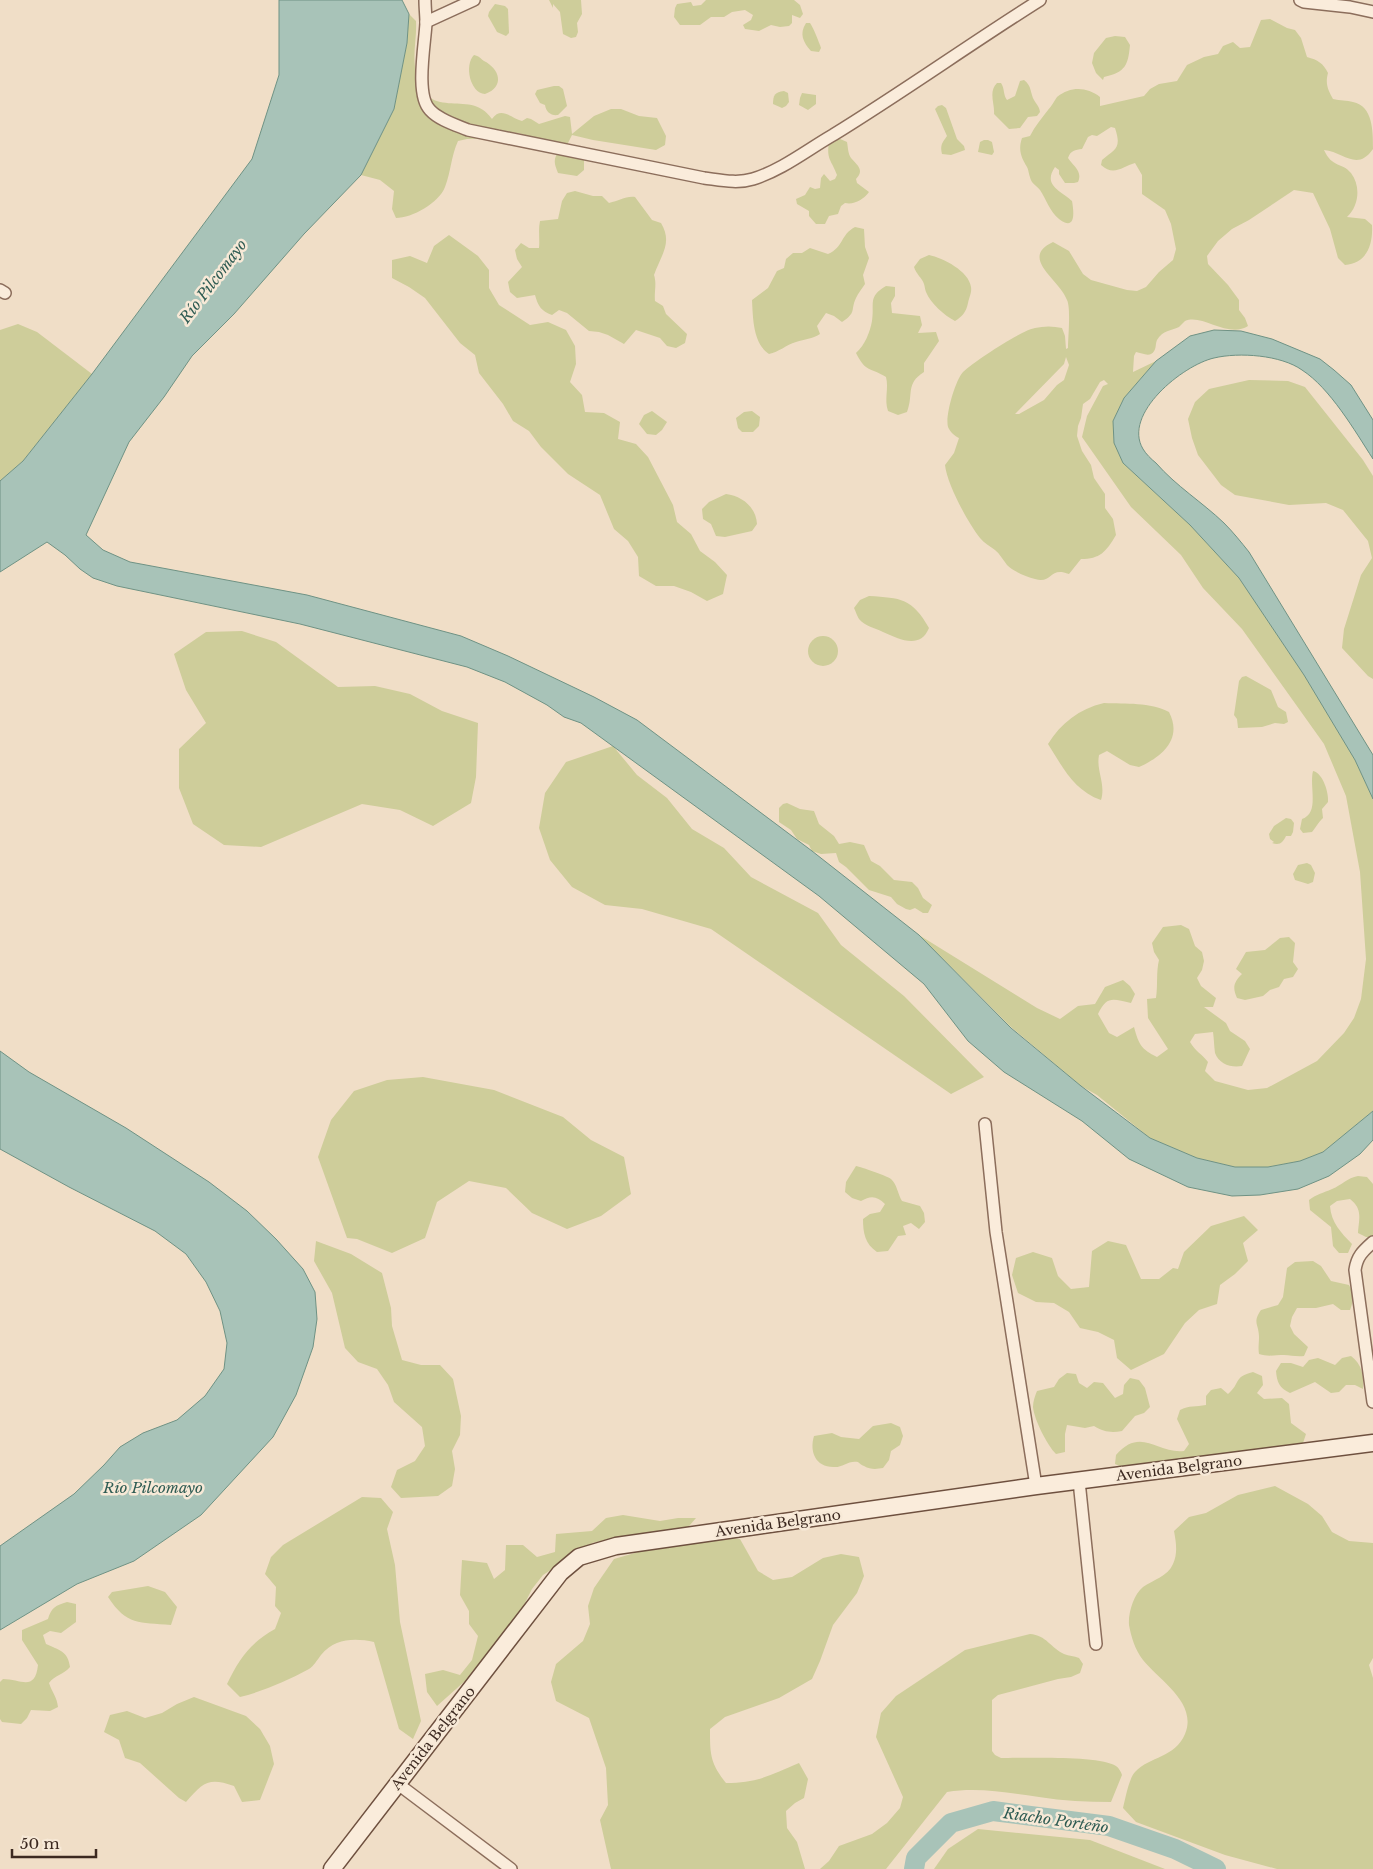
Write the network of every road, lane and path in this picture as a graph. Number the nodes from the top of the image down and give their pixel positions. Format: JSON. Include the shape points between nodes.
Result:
{"nodes":[{"id":1,"x":425,"y":0,"type":"edge"},
{"id":2,"x":474,"y":0,"type":"edge"},
{"id":3,"x":1040,"y":0,"type":"edge"},
{"id":4,"x":1300,"y":0,"type":"edge"},
{"id":5,"x":1373,"y":12,"type":"edge"},
{"id":6,"x":426,"y":22,"type":"junction"},
{"id":7,"x":985,"y":1124,"type":"dead end"},
{"id":8,"x":1373,"y":1242,"type":"edge"},
{"id":9,"x":1373,"y":1402,"type":"edge"},
{"id":10,"x":1373,"y":1443,"type":"edge"},
{"id":11,"x":1078,"y":1480,"type":"junction"},
{"id":12,"x":1036,"y":1486,"type":"junction"},
{"id":13,"x":1096,"y":1644,"type":"dead end"},
{"id":14,"x":398,"y":1784,"type":"junction"},
{"id":15,"x":332,"y":1869,"type":"edge"},
{"id":16,"x":511,"y":1869,"type":"edge"}],
"edges":[{"from":1,"to":6,"type":"street"},
{"from":2,"to":6,"type":"street"},
{"from":3,"to":6,"type":"street","via":[[886,102],[774,170],[738,182],[704,178],[468,130],[442,118],[430,110],[424,99],[422,76]]},
{"from":4,"to":5,"type":"street"},
{"from":7,"to":12,"type":"street","via":[[996,1232]]},
{"from":8,"to":9,"type":"street","via":[[1361,1252],[1355,1270]]},
{"from":10,"to":11,"type":"street","name":"Avenida Belgrano"},
{"from":11,"to":12,"type":"street","name":"Avenida Belgrano"},
{"from":11,"to":13,"type":"street"},
{"from":12,"to":14,"type":"street","name":"Avenida Belgrano","via":[[616,1546],[579,1557],[560,1573]]},
{"from":14,"to":15,"type":"street","name":"Avenida Belgrano"},
{"from":14,"to":16,"type":"street"}]}
